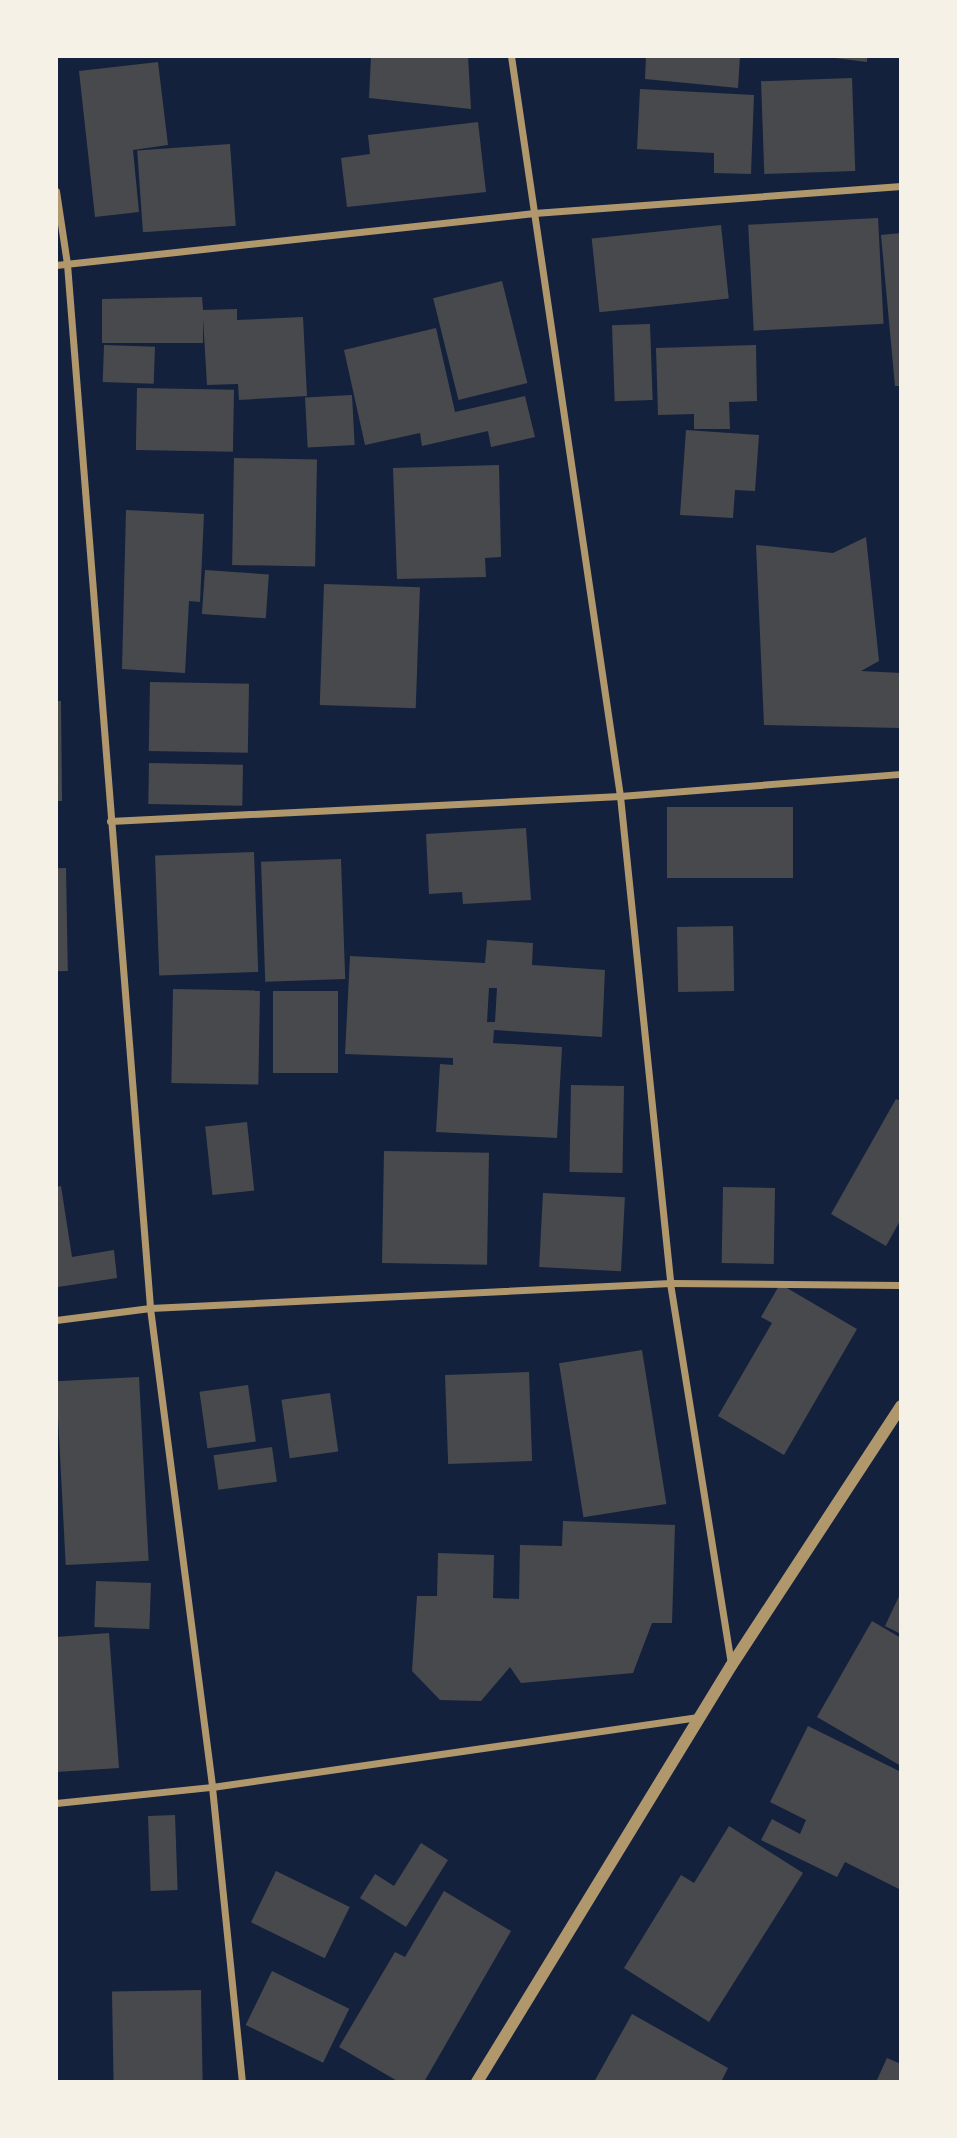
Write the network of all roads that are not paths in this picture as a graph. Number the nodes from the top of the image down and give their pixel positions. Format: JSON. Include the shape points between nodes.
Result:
{"nodes":[{"id":1,"x":511,"y":56,"type":"edge"},
{"id":2,"x":901,"y":186,"type":"edge"},
{"id":3,"x":56,"y":191,"type":"edge"},
{"id":4,"x":534,"y":213,"type":"junction"},
{"id":5,"x":67,"y":264,"type":"junction"},
{"id":6,"x":56,"y":265,"type":"edge"},
{"id":7,"x":901,"y":774,"type":"edge"},
{"id":8,"x":620,"y":796,"type":"junction"},
{"id":9,"x":110,"y":821,"type":"junction"},
{"id":10,"x":670,"y":1283,"type":"junction"},
{"id":11,"x":901,"y":1285,"type":"edge"},
{"id":12,"x":150,"y":1308,"type":"junction"},
{"id":13,"x":56,"y":1320,"type":"edge"},
{"id":14,"x":901,"y":1408,"type":"edge"},
{"id":15,"x":731,"y":1667,"type":"junction"},
{"id":16,"x":700,"y":1717,"type":"junction"},
{"id":17,"x":212,"y":1787,"type":"junction"},
{"id":18,"x":56,"y":1803,"type":"edge"},
{"id":19,"x":242,"y":2082,"type":"edge"},
{"id":20,"x":477,"y":2082,"type":"edge"}],
"edges":[{"from":1,"to":4,"type":"street"},
{"from":2,"to":4,"type":"street"},
{"from":3,"to":5,"type":"street"},
{"from":4,"to":5,"type":"street"},
{"from":4,"to":8,"type":"street"},
{"from":5,"to":6,"type":"street"},
{"from":5,"to":9,"type":"street"},
{"from":7,"to":8,"type":"street"},
{"from":8,"to":9,"type":"street"},
{"from":8,"to":10,"type":"street"},
{"from":9,"to":12,"type":"street"},
{"from":10,"to":11,"type":"street"},
{"from":10,"to":12,"type":"street"},
{"from":10,"to":15,"type":"street"},
{"from":12,"to":13,"type":"street"},
{"from":12,"to":17,"type":"street"},
{"from":14,"to":15,"type":"street"},
{"from":15,"to":16,"type":"street"},
{"from":16,"to":17,"type":"street"},
{"from":16,"to":20,"type":"street"},
{"from":17,"to":18,"type":"street"},
{"from":17,"to":19,"type":"street"}]}
